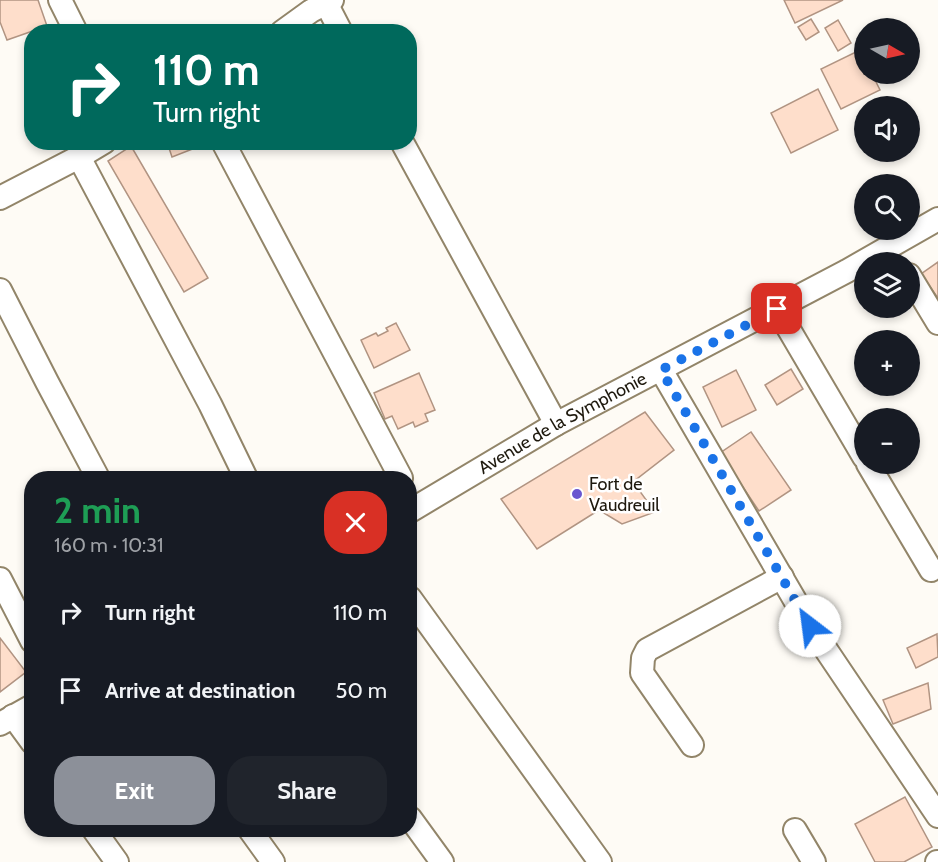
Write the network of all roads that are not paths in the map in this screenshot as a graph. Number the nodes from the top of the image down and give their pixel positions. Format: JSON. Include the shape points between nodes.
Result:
{"nodes":[{"id":1,"x":60,"y":0,"type":"edge"},
{"id":2,"x":329,"y":2,"type":"edge"},
{"id":3,"x":72,"y":24,"type":"edge"},
{"id":4,"x":293,"y":24,"type":"edge"},
{"id":5,"x":338,"y":24,"type":"edge"},
{"id":6,"x":91,"y":150,"type":"edge"},
{"id":7,"x":227,"y":150,"type":"edge"},
{"id":8,"x":406,"y":150,"type":"edge"},
{"id":9,"x":79,"y":157,"type":"junction"},
{"id":10,"x":0,"y":198,"type":"edge"},
{"id":11,"x":938,"y":219,"type":"edge"},
{"id":12,"x":898,"y":252,"type":"edge"},
{"id":13,"x":854,"y":273,"type":"edge"},
{"id":14,"x":0,"y":290,"type":"edge"},
{"id":15,"x":920,"y":293,"type":"edge"},
{"id":16,"x":777,"y":309,"type":"junction"},
{"id":17,"x":938,"y":323,"type":"edge"},
{"id":18,"x":661,"y":370,"type":"junction"},
{"id":19,"x":556,"y":424,"type":"junction"},
{"id":20,"x":854,"y":440,"type":"edge"},
{"id":21,"x":94,"y":471,"type":"edge"},
{"id":22,"x":243,"y":471,"type":"edge"},
{"id":23,"x":397,"y":471,"type":"edge"},
{"id":24,"x":874,"y":474,"type":"edge"},
{"id":25,"x":417,"y":502,"type":"edge"},
{"id":26,"x":931,"y":570,"type":"dead end"},
{"id":27,"x":782,"y":577,"type":"junction"},
{"id":28,"x":0,"y":579,"type":"edge"},
{"id":29,"x":417,"y":608,"type":"edge"},
{"id":30,"x":24,"y":626,"type":"edge"},
{"id":31,"x":15,"y":715,"type":"edge"},
{"id":32,"x":24,"y":729,"type":"edge"},
{"id":33,"x":692,"y":745,"type":"dead end"},
{"id":34,"x":938,"y":816,"type":"edge"},
{"id":35,"x":417,"y":828,"type":"edge"},
{"id":36,"x":795,"y":830,"type":"dead end"},
{"id":37,"x":99,"y":837,"type":"edge"},
{"id":38,"x":255,"y":837,"type":"edge"},
{"id":39,"x":117,"y":862,"type":"edge"},
{"id":40,"x":273,"y":862,"type":"edge"},
{"id":41,"x":442,"y":862,"type":"edge"},
{"id":42,"x":600,"y":862,"type":"edge"},
{"id":43,"x":814,"y":862,"type":"edge"}],
"edges":[{"from":1,"to":3,"type":"street"},
{"from":2,"to":4,"type":"street"},
{"from":2,"to":5,"type":"street"},
{"from":6,"to":9,"type":"street"},
{"from":7,"to":23,"type":"street"},
{"from":8,"to":19,"type":"street"},
{"from":9,"to":10,"type":"street"},
{"from":9,"to":22,"type":"street"},
{"from":11,"to":12,"type":"street","name":"Avenue de la Symphonie"},
{"from":13,"to":16,"type":"street","name":"Avenue de la Symphonie"},
{"from":14,"to":21,"type":"street"},
{"from":15,"to":17,"type":"street"},
{"from":16,"to":18,"type":"street","name":"Avenue de la Symphonie"},
{"from":16,"to":20,"type":"street"},
{"from":18,"to":19,"type":"street","name":"Avenue de la Symphonie"},
{"from":18,"to":27,"type":"street"},
{"from":19,"to":25,"type":"street","name":"Avenue de la Symphonie"},
{"from":24,"to":26,"type":"street"},
{"from":27,"to":33,"type":"street","via":[[647,650],[642,673]]},
{"from":27,"to":34,"type":"street","via":[[810,626]]},
{"from":28,"to":30,"type":"street"},
{"from":29,"to":42,"type":"street"},
{"from":31,"to":32,"type":"street"},
{"from":35,"to":41,"type":"street"},
{"from":36,"to":43,"type":"street"},
{"from":37,"to":39,"type":"street"},
{"from":38,"to":40,"type":"street"}]}
